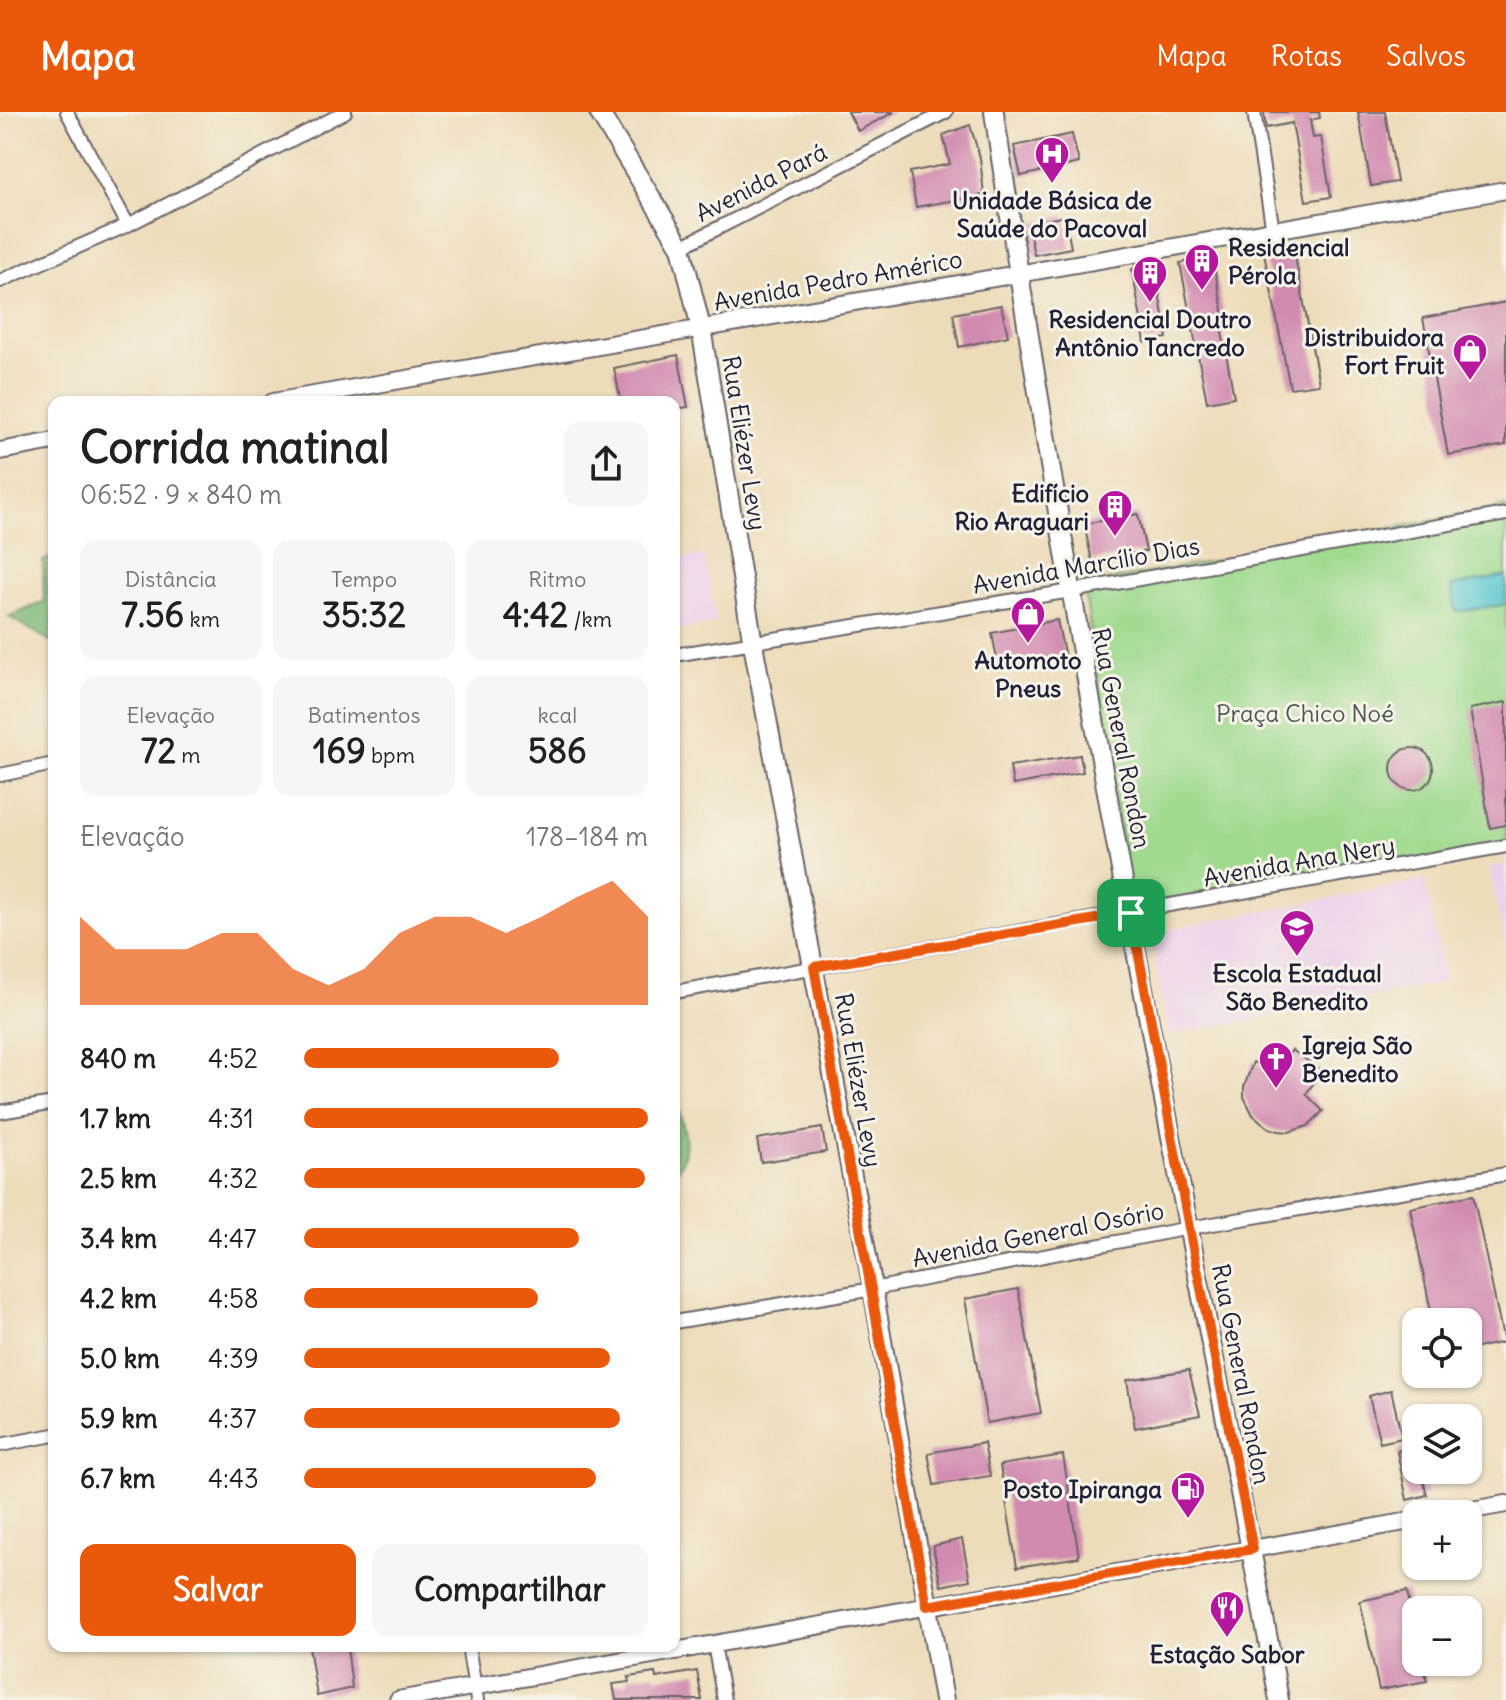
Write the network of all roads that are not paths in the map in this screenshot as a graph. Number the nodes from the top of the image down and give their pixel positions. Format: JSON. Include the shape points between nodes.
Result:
{"nodes":[{"id":1,"x":67,"y":112,"type":"edge"},
{"id":2,"x":345,"y":112,"type":"edge"},
{"id":3,"x":599,"y":112,"type":"edge"},
{"id":4,"x":946,"y":112,"type":"edge"},
{"id":5,"x":994,"y":112,"type":"edge"},
{"id":6,"x":1254,"y":112,"type":"edge"},
{"id":7,"x":1506,"y":190,"type":"edge"},
{"id":8,"x":128,"y":225,"type":"junction"},
{"id":9,"x":1273,"y":231,"type":"junction"},
{"id":10,"x":681,"y":247,"type":"junction"},
{"id":11,"x":1018,"y":274,"type":"junction"},
{"id":12,"x":0,"y":281,"type":"edge"},
{"id":13,"x":701,"y":328,"type":"junction"},
{"id":14,"x":308,"y":396,"type":"edge"},
{"id":15,"x":48,"y":442,"type":"edge"},
{"id":16,"x":0,"y":451,"type":"edge"},
{"id":17,"x":1506,"y":514,"type":"edge"},
{"id":18,"x":1071,"y":591,"type":"junction"},
{"id":19,"x":753,"y":644,"type":"junction"},
{"id":20,"x":680,"y":654,"type":"edge"},
{"id":21,"x":48,"y":765,"type":"edge"},
{"id":22,"x":0,"y":775,"type":"edge"},
{"id":23,"x":1506,"y":846,"type":"edge"},
{"id":24,"x":1131,"y":913,"type":"junction"},
{"id":25,"x":814,"y":967,"type":"junction"},
{"id":26,"x":680,"y":991,"type":"edge"},
{"id":27,"x":48,"y":1104,"type":"edge"},
{"id":28,"x":0,"y":1112,"type":"edge"},
{"id":29,"x":1506,"y":1174,"type":"edge"},
{"id":30,"x":1189,"y":1228,"type":"junction"},
{"id":31,"x":873,"y":1289,"type":"junction"},
{"id":32,"x":680,"y":1321,"type":"edge"},
{"id":33,"x":48,"y":1436,"type":"edge"},
{"id":34,"x":0,"y":1445,"type":"edge"},
{"id":35,"x":1506,"y":1504,"type":"edge"},
{"id":36,"x":1482,"y":1508,"type":"edge"},
{"id":37,"x":1402,"y":1522,"type":"edge"},
{"id":38,"x":1253,"y":1549,"type":"junction"},
{"id":39,"x":927,"y":1606,"type":"junction"},
{"id":40,"x":714,"y":1644,"type":"junction"},
{"id":41,"x":680,"y":1651,"type":"edge"},
{"id":42,"x":469,"y":1652,"type":"edge"},
{"id":43,"x":675,"y":1652,"type":"edge"},
{"id":44,"x":476,"y":1693,"type":"edge"},
{"id":45,"x":398,"y":1700,"type":"edge"},
{"id":46,"x":724,"y":1700,"type":"edge"},
{"id":47,"x":944,"y":1700,"type":"edge"},
{"id":48,"x":1279,"y":1700,"type":"edge"}],
"edges":[{"from":1,"to":8,"type":"street"},
{"from":2,"to":8,"type":"street"},
{"from":3,"to":10,"type":"main road","name":"Rua Eliézer Levy"},
{"from":4,"to":10,"type":"street","name":"Avenida Pará"},
{"from":5,"to":11,"type":"main road","name":"Rua General Rondon"},
{"from":6,"to":9,"type":"street"},
{"from":7,"to":9,"type":"street","name":"Avenida Pedro Américo"},
{"from":8,"to":12,"type":"street"},
{"from":9,"to":11,"type":"street","name":"Avenida Pedro Américo"},
{"from":10,"to":13,"type":"main road","name":"Rua Eliézer Levy"},
{"from":11,"to":13,"type":"street","name":"Avenida Pedro Américo"},
{"from":11,"to":18,"type":"main road","name":"Rua General Rondon"},
{"from":13,"to":14,"type":"street","name":"Avenida Pedro Américo"},
{"from":13,"to":19,"type":"main road","name":"Rua Eliézer Levy"},
{"from":15,"to":16,"type":"street"},
{"from":17,"to":18,"type":"street","name":"Avenida Marcílio Dias"},
{"from":18,"to":19,"type":"street","name":"Avenida Marcílio Dias"},
{"from":18,"to":24,"type":"main road","name":"Rua General Rondon"},
{"from":19,"to":20,"type":"street","name":"Avenida Marcílio Dias"},
{"from":19,"to":25,"type":"main road","name":"Rua Eliézer Levy"},
{"from":21,"to":22,"type":"street"},
{"from":23,"to":24,"type":"street","name":"Avenida Ana Nery"},
{"from":24,"to":25,"type":"street","name":"Avenida Ana Nery"},
{"from":24,"to":30,"type":"main road","name":"Rua General Rondon"},
{"from":25,"to":26,"type":"street","name":"Avenida Ana Nery"},
{"from":25,"to":31,"type":"main road","name":"Rua Eliézer Levy"},
{"from":27,"to":28,"type":"street"},
{"from":29,"to":30,"type":"street","name":"Avenida General Osório"},
{"from":30,"to":31,"type":"street","name":"Avenida General Osório"},
{"from":30,"to":38,"type":"main road","name":"Rua General Rondon"},
{"from":31,"to":32,"type":"street","name":"Avenida General Osório"},
{"from":31,"to":39,"type":"main road","name":"Rua Eliézer Levy"},
{"from":33,"to":34,"type":"street"},
{"from":35,"to":36,"type":"street"},
{"from":37,"to":38,"type":"street"},
{"from":38,"to":39,"type":"street"},
{"from":38,"to":48,"type":"main road","name":"Rua General Rondon"},
{"from":39,"to":40,"type":"street"},
{"from":39,"to":47,"type":"main road","name":"Rua Eliézer Levy"},
{"from":40,"to":41,"type":"street"},
{"from":40,"to":46,"type":"street"},
{"from":42,"to":44,"type":"street"},
{"from":43,"to":44,"type":"street"},
{"from":44,"to":45,"type":"street"}]}
